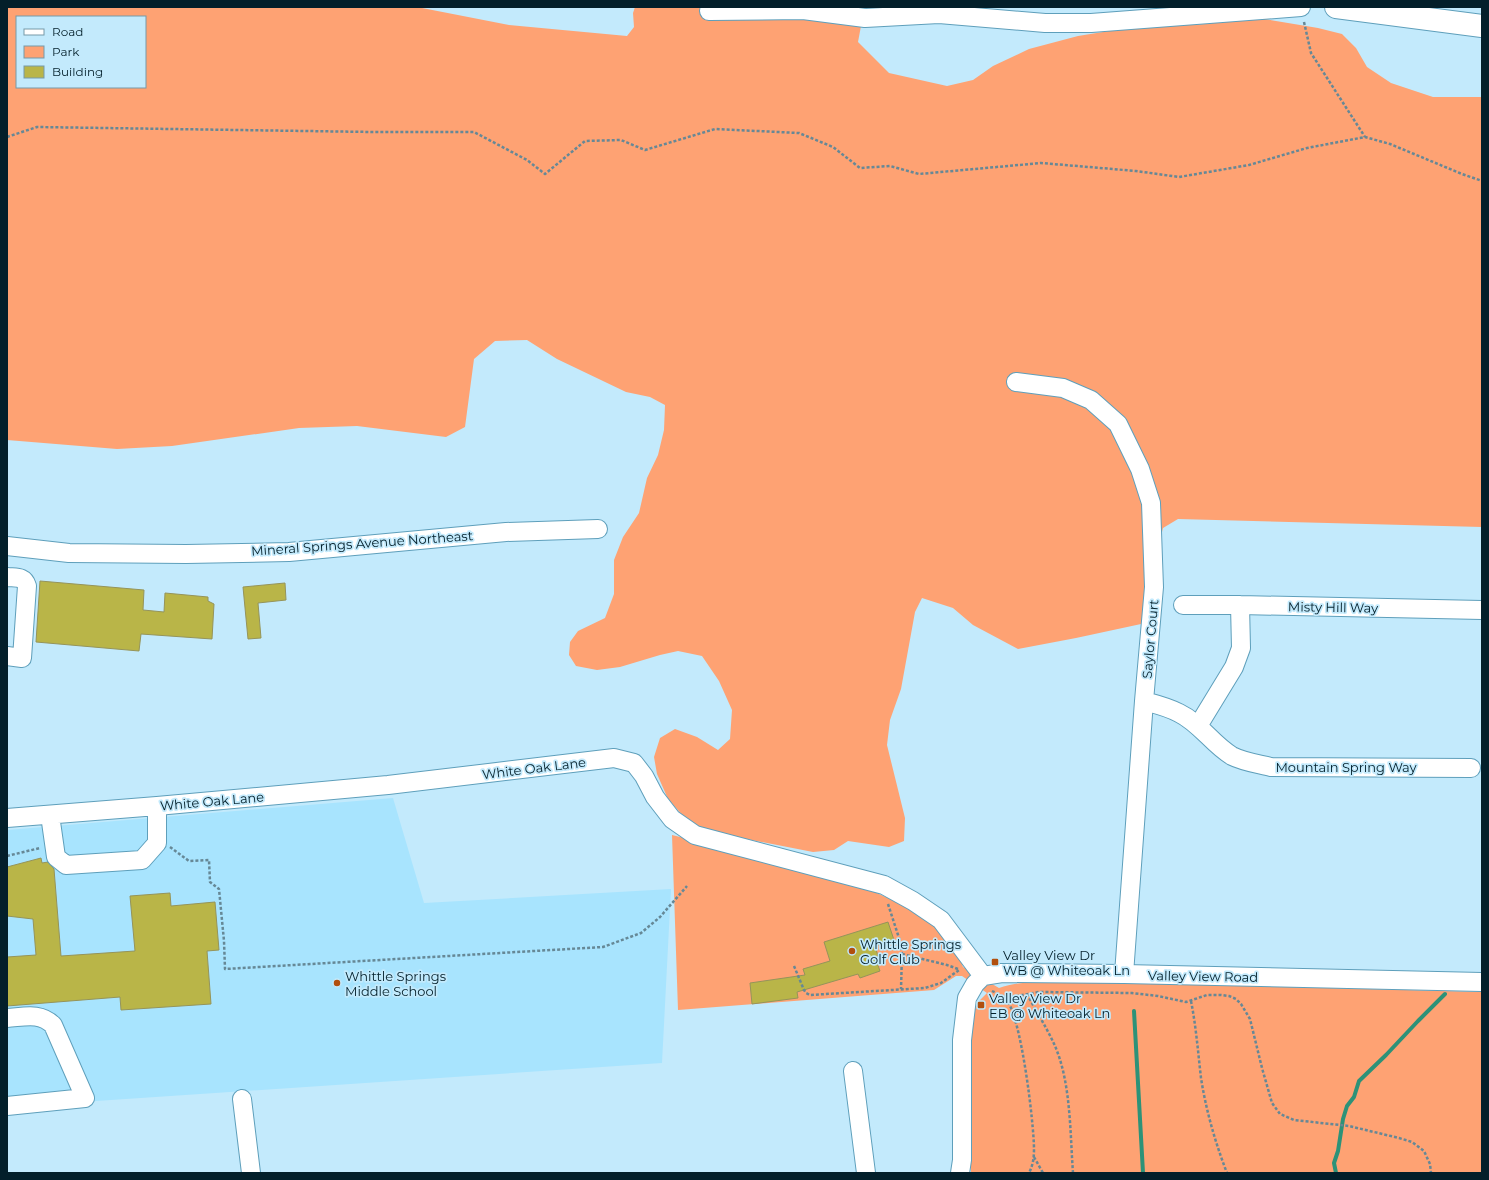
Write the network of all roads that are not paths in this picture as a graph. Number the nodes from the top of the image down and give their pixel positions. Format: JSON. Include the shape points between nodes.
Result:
{"nodes":[{"id":1,"x":1300,"y":7,"type":"edge"},
{"id":2,"x":1336,"y":7,"type":"edge"},
{"id":3,"x":709,"y":11,"type":"dead end"},
{"id":4,"x":1482,"y":26,"type":"edge"},
{"id":5,"x":1016,"y":382,"type":"dead end"},
{"id":6,"x":598,"y":529,"type":"dead end"},
{"id":7,"x":7,"y":546,"type":"edge"},
{"id":8,"x":7,"y":577,"type":"edge"},
{"id":9,"x":1183,"y":605,"type":"dead end"},
{"id":10,"x":1240,"y":605,"type":"junction"},
{"id":11,"x":1482,"y":610,"type":"edge"},
{"id":12,"x":7,"y":656,"type":"edge"},
{"id":13,"x":1144,"y":701,"type":"junction"},
{"id":14,"x":1198,"y":726,"type":"junction"},
{"id":15,"x":1471,"y":768,"type":"dead end"},
{"id":16,"x":157,"y":806,"type":"junction"},
{"id":17,"x":50,"y":815,"type":"junction"},
{"id":18,"x":7,"y":818,"type":"edge"},
{"id":19,"x":1124,"y":974,"type":"junction"},
{"id":20,"x":1482,"y":982,"type":"edge"},
{"id":21,"x":987,"y":983,"type":"junction"},
{"id":22,"x":7,"y":1018,"type":"edge"},
{"id":23,"x":853,"y":1071,"type":"dead end"},
{"id":24,"x":242,"y":1099,"type":"dead end"},
{"id":25,"x":7,"y":1106,"type":"edge"},
{"id":26,"x":251,"y":1173,"type":"edge"},
{"id":27,"x":866,"y":1173,"type":"edge"},
{"id":28,"x":960,"y":1173,"type":"edge"}],
"edges":[{"from":1,"to":3,"type":"street","via":[[1091,23],[1045,24],[939,14],[865,18],[803,10]]},
{"from":2,"to":4,"type":"highway"},
{"from":5,"to":13,"type":"street","name":"Saylor Court","via":[[1062,388],[1091,400],[1118,424],[1140,469],[1151,503],[1154,587]]},
{"from":6,"to":7,"type":"street","name":"Mineral Springs Avenue Northeast","via":[[506,532],[289,552],[69,553]]},
{"from":8,"to":12,"type":"street","via":[[21,578],[27,586],[22,658]]},
{"from":9,"to":10,"type":"street","name":"Misty Hill Way"},
{"from":10,"to":11,"type":"street","name":"Misty Hill Way"},
{"from":10,"to":14,"type":"street","via":[[1241,648],[1234,667]]},
{"from":13,"to":14,"type":"street","name":"Mountain Spring Way","via":[[1179,712]]},
{"from":13,"to":19,"type":"street","name":"Saylor Court"},
{"from":14,"to":15,"type":"street","name":"Mountain Spring Way","via":[[1232,756],[1271,767]]},
{"from":16,"to":17,"type":"street","name":"White Oak Lane"},
{"from":16,"to":17,"type":"street","via":[[157,843],[142,860],[66,865],[56,857]]},
{"from":16,"to":21,"type":"street","name":"White Oak Lane","via":[[388,785],[614,758],[634,763],[655,797],[672,818],[695,835],[884,885],[913,901],[942,920]]},
{"from":17,"to":18,"type":"street","name":"White Oak Lane"},
{"from":19,"to":20,"type":"street","name":"Valley View Road"},
{"from":19,"to":21,"type":"street","name":"Valley View Road","via":[[1002,974]]},
{"from":21,"to":28,"type":"street","via":[[975,984],[967,998],[963,1033]]},
{"from":22,"to":25,"type":"street","via":[[43,1017],[53,1025],[85,1098]]},
{"from":23,"to":27,"type":"street"},
{"from":24,"to":26,"type":"street"}]}
